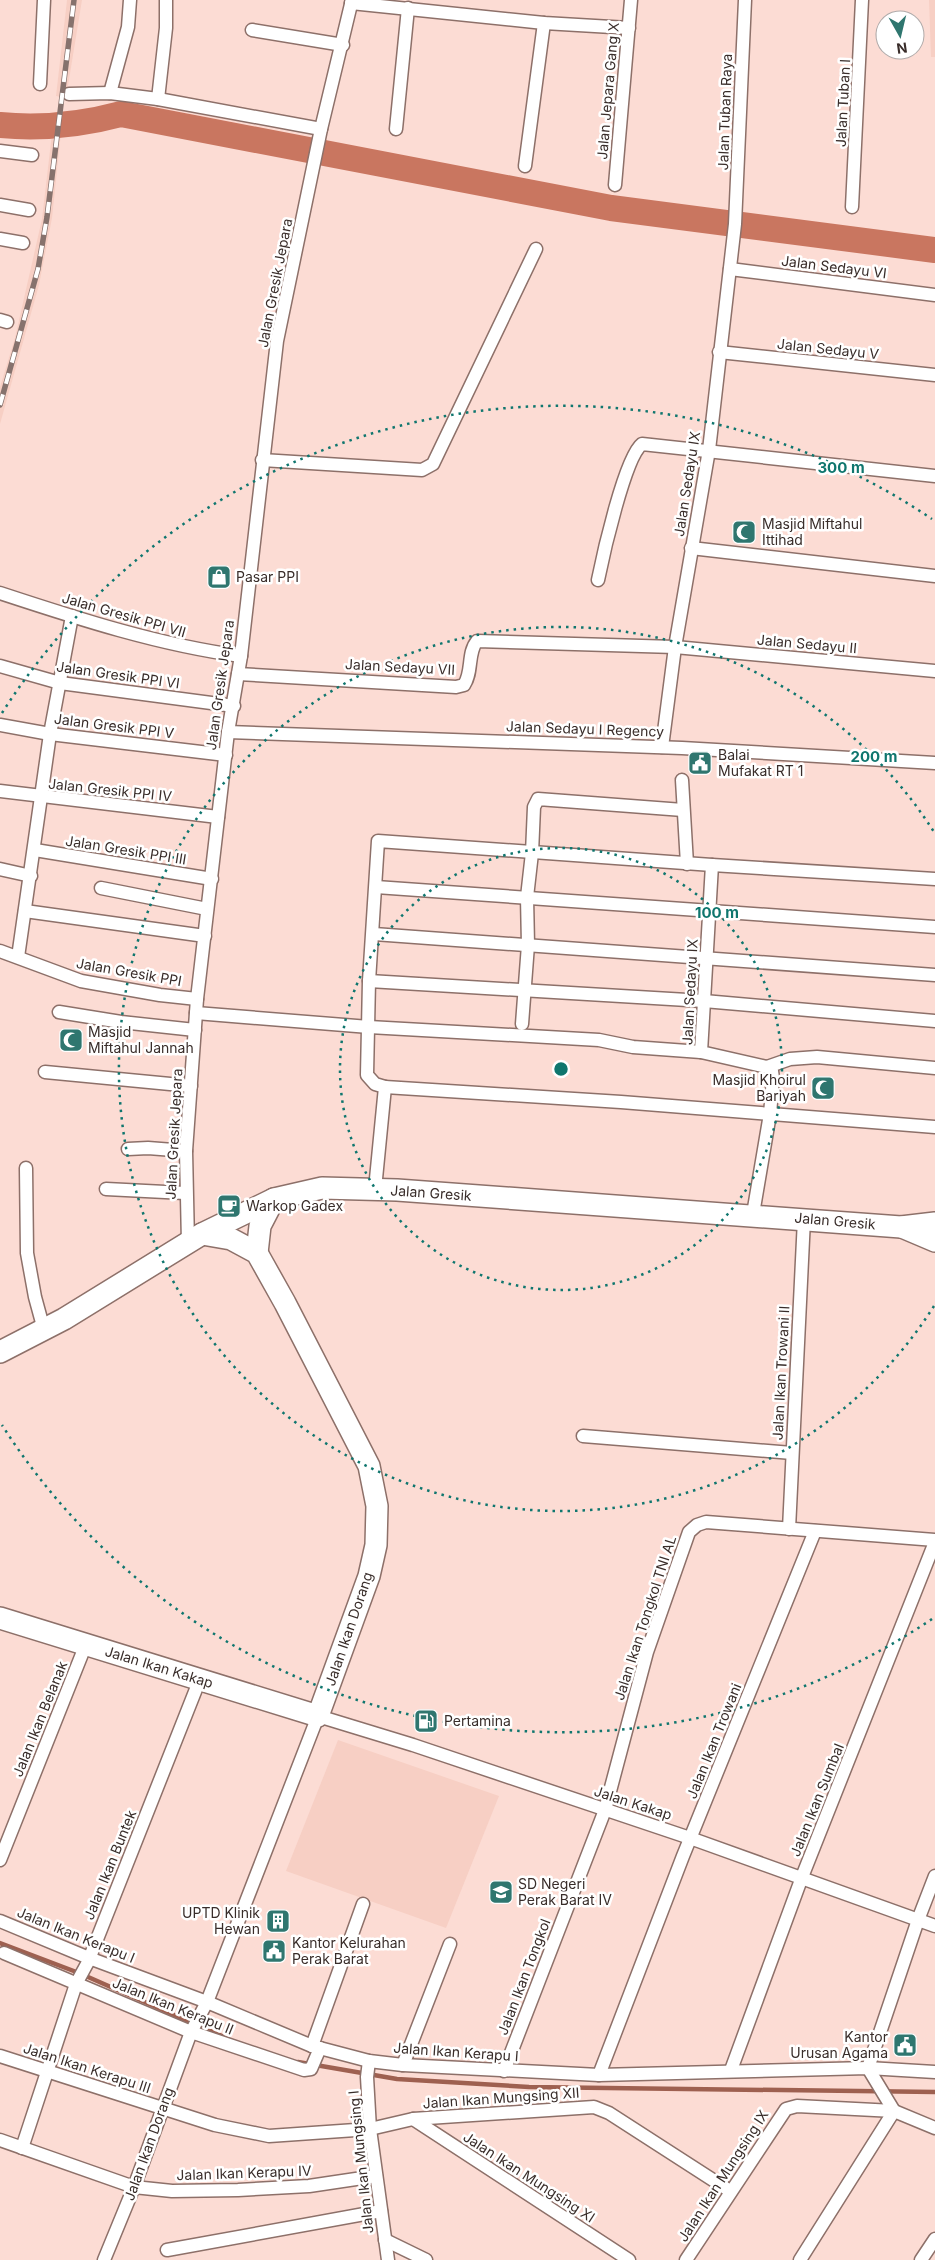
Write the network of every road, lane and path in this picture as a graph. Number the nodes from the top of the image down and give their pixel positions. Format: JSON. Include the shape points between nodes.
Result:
{"nodes":[{"id":1,"x":44,"y":0,"type":"edge"},
{"id":2,"x":130,"y":0,"type":"edge"},
{"id":3,"x":166,"y":0,"type":"edge"},
{"id":4,"x":631,"y":0,"type":"edge"},
{"id":5,"x":745,"y":0,"type":"edge"},
{"id":6,"x":862,"y":0,"type":"edge"},
{"id":7,"x":351,"y":2,"type":"edge"},
{"id":8,"x":408,"y":8,"type":"junction"},
{"id":9,"x":544,"y":23,"type":"junction"},
{"id":10,"x":629,"y":28,"type":"junction"},
{"id":11,"x":252,"y":30,"type":"dead end"},
{"id":12,"x":343,"y":45,"type":"junction"},
{"id":13,"x":40,"y":84,"type":"dead end"},
{"id":14,"x":110,"y":93,"type":"junction"},
{"id":15,"x":69,"y":94,"type":"dead end"},
{"id":16,"x":158,"y":99,"type":"junction"},
{"id":17,"x":396,"y":129,"type":"dead end"},
{"id":18,"x":321,"y":132,"type":"junction"},
{"id":19,"x":0,"y":151,"type":"edge"},
{"id":20,"x":32,"y":155,"type":"dead end"},
{"id":21,"x":525,"y":166,"type":"dead end"},
{"id":22,"x":615,"y":185,"type":"dead end"},
{"id":23,"x":0,"y":205,"type":"edge"},
{"id":24,"x":852,"y":207,"type":"dead end"},
{"id":25,"x":29,"y":210,"type":"dead end"},
{"id":26,"x":735,"y":224,"type":"joint"},
{"id":27,"x":0,"y":239,"type":"edge"},
{"id":28,"x":23,"y":243,"type":"dead end"},
{"id":29,"x":536,"y":249,"type":"dead end"},
{"id":30,"x":730,"y":269,"type":"junction"},
{"id":31,"x":935,"y":295,"type":"edge"},
{"id":32,"x":719,"y":352,"type":"junction"},
{"id":33,"x":935,"y":375,"type":"edge"},
{"id":34,"x":709,"y":450,"type":"junction"},
{"id":35,"x":262,"y":460,"type":"junction"},
{"id":36,"x":935,"y":476,"type":"edge"},
{"id":37,"x":691,"y":548,"type":"junction"},
{"id":38,"x":935,"y":576,"type":"edge"},
{"id":39,"x":598,"y":580,"type":"dead end"},
{"id":40,"x":0,"y":593,"type":"edge"},
{"id":41,"x":72,"y":616,"type":"junction"},
{"id":42,"x":675,"y":647,"type":"junction"},
{"id":43,"x":241,"y":656,"type":"junction"},
{"id":44,"x":0,"y":666,"type":"edge"},
{"id":45,"x":935,"y":671,"type":"edge"},
{"id":46,"x":238,"y":674,"type":"junction"},
{"id":47,"x":60,"y":683,"type":"junction"},
{"id":48,"x":234,"y":706,"type":"junction"},
{"id":49,"x":0,"y":725,"type":"edge"},
{"id":50,"x":231,"y":732,"type":"junction"},
{"id":51,"x":50,"y":734,"type":"junction"},
{"id":52,"x":662,"y":747,"type":"junction"},
{"id":53,"x":226,"y":755,"type":"junction"},
{"id":54,"x":935,"y":763,"type":"edge"},
{"id":55,"x":682,"y":780,"type":"dead end"},
{"id":56,"x":0,"y":791,"type":"edge"},
{"id":57,"x":43,"y":798,"type":"junction"},
{"id":58,"x":684,"y":810,"type":"junction"},
{"id":59,"x":218,"y":818,"type":"junction"},
{"id":60,"x":35,"y":850,"type":"junction"},
{"id":61,"x":532,"y":853,"type":"junction"},
{"id":62,"x":687,"y":864,"type":"junction"},
{"id":63,"x":712,"y":866,"type":"junction"},
{"id":64,"x":0,"y":869,"type":"edge"},
{"id":65,"x":31,"y":876,"type":"junction"},
{"id":66,"x":212,"y":879,"type":"junction"},
{"id":67,"x":935,"y":879,"type":"edge"},
{"id":68,"x":376,"y":887,"type":"junction"},
{"id":69,"x":101,"y":888,"type":"dead end"},
{"id":70,"x":527,"y":897,"type":"junction"},
{"id":71,"x":208,"y":908,"type":"junction"},
{"id":72,"x":708,"y":910,"type":"junction"},
{"id":73,"x":25,"y":911,"type":"junction"},
{"id":74,"x":935,"y":927,"type":"edge"},
{"id":75,"x":374,"y":934,"type":"junction"},
{"id":76,"x":205,"y":936,"type":"junction"},
{"id":77,"x":528,"y":945,"type":"junction"},
{"id":78,"x":0,"y":951,"type":"edge"},
{"id":79,"x":18,"y":957,"type":"junction"},
{"id":80,"x":707,"y":958,"type":"junction"},
{"id":81,"x":935,"y":975,"type":"edge"},
{"id":82,"x":370,"y":980,"type":"junction"},
{"id":83,"x":524,"y":991,"type":"junction"},
{"id":84,"x":197,"y":999,"type":"junction"},
{"id":85,"x":704,"y":1001,"type":"junction"},
{"id":86,"x":59,"y":1012,"type":"dead end"},
{"id":87,"x":196,"y":1013,"type":"junction"},
{"id":88,"x":935,"y":1020,"type":"edge"},
{"id":89,"x":522,"y":1024,"type":"dead end"},
{"id":90,"x":369,"y":1027,"type":"junction"},
{"id":91,"x":194,"y":1030,"type":"junction"},
{"id":92,"x":701,"y":1052,"type":"junction"},
{"id":93,"x":767,"y":1067,"type":"junction"},
{"id":94,"x":935,"y":1068,"type":"edge"},
{"id":95,"x":45,"y":1072,"type":"dead end"},
{"id":96,"x":191,"y":1086,"type":"junction"},
{"id":97,"x":385,"y":1087,"type":"junction"},
{"id":98,"x":770,"y":1114,"type":"junction"},
{"id":99,"x":935,"y":1127,"type":"edge"},
{"id":100,"x":128,"y":1149,"type":"dead end"},
{"id":101,"x":186,"y":1151,"type":"junction"},
{"id":102,"x":26,"y":1168,"type":"dead end"},
{"id":103,"x":106,"y":1189,"type":"dead end"},
{"id":104,"x":375,"y":1189,"type":"junction"},
{"id":105,"x":185,"y":1193,"type":"junction"},
{"id":106,"x":274,"y":1199,"type":"junction"},
{"id":107,"x":753,"y":1214,"type":"junction"},
{"id":108,"x":804,"y":1218,"type":"junction"},
{"id":109,"x":935,"y":1222,"type":"edge"},
{"id":110,"x":901,"y":1227,"type":"junction"},
{"id":111,"x":195,"y":1239,"type":"junction"},
{"id":112,"x":935,"y":1240,"type":"edge"},
{"id":113,"x":257,"y":1253,"type":"junction"},
{"id":114,"x":44,"y":1330,"type":"junction"},
{"id":115,"x":0,"y":1352,"type":"edge"},
{"id":116,"x":583,"y":1436,"type":"dead end"},
{"id":117,"x":792,"y":1453,"type":"junction"},
{"id":118,"x":789,"y":1530,"type":"junction"},
{"id":119,"x":815,"y":1532,"type":"junction"},
{"id":120,"x":935,"y":1541,"type":"edge"},
{"id":121,"x":0,"y":1618,"type":"edge"},
{"id":122,"x":86,"y":1644,"type":"junction"},
{"id":123,"x":200,"y":1679,"type":"junction"},
{"id":124,"x":318,"y":1716,"type":"junction"},
{"id":125,"x":605,"y":1810,"type":"junction"},
{"id":126,"x":690,"y":1838,"type":"junction"},
{"id":127,"x":0,"y":1860,"type":"edge"},
{"id":128,"x":935,"y":1876,"type":"edge"},
{"id":129,"x":802,"y":1877,"type":"junction"},
{"id":130,"x":363,"y":1904,"type":"dead end"},
{"id":131,"x":918,"y":1920,"type":"junction"},
{"id":132,"x":0,"y":1921,"type":"edge"},
{"id":133,"x":935,"y":1926,"type":"edge"},
{"id":134,"x":450,"y":1944,"type":"dead end"},
{"id":135,"x":4,"y":1953,"type":"dead end"},
{"id":136,"x":88,"y":1960,"type":"junction"},
{"id":137,"x":78,"y":1980,"type":"junction"},
{"id":138,"x":205,"y":2006,"type":"junction"},
{"id":139,"x":192,"y":2030,"type":"junction"},
{"id":140,"x":316,"y":2047,"type":"junction"},
{"id":141,"x":0,"y":2056,"type":"edge"},
{"id":142,"x":368,"y":2062,"type":"junction"},
{"id":143,"x":402,"y":2065,"type":"junction"},
{"id":144,"x":47,"y":2070,"type":"junction"},
{"id":145,"x":731,"y":2070,"type":"junction"},
{"id":146,"x":869,"y":2070,"type":"junction"},
{"id":147,"x":504,"y":2071,"type":"junction"},
{"id":148,"x":935,"y":2072,"type":"edge"},
{"id":149,"x":599,"y":2075,"type":"junction"},
{"id":150,"x":162,"y":2108,"type":"junction"},
{"id":151,"x":894,"y":2110,"type":"junction"},
{"id":152,"x":413,"y":2119,"type":"junction"},
{"id":153,"x":935,"y":2128,"type":"edge"},
{"id":154,"x":370,"y":2129,"type":"junction"},
{"id":155,"x":0,"y":2140,"type":"edge"},
{"id":156,"x":22,"y":2148,"type":"junction"},
{"id":157,"x":376,"y":2176,"type":"junction"},
{"id":158,"x":134,"y":2187,"type":"junction"},
{"id":159,"x":730,"y":2191,"type":"junction"},
{"id":160,"x":381,"y":2211,"type":"junction"},
{"id":161,"x":385,"y":2240,"type":"junction"},
{"id":162,"x":935,"y":2240,"type":"edge"},
{"id":163,"x":168,"y":2250,"type":"dead end"},
{"id":164,"x":104,"y":2260,"type":"edge"},
{"id":165,"x":386,"y":2260,"type":"edge"},
{"id":166,"x":426,"y":2260,"type":"edge"},
{"id":167,"x":628,"y":2260,"type":"edge"},
{"id":168,"x":686,"y":2260,"type":"edge"},
{"id":169,"x":800,"y":2260,"type":"edge"},
{"id":170,"x":921,"y":2260,"type":"edge"}],
"edges":[{"from":1,"to":13,"type":"street"},
{"from":2,"to":14,"type":"street","via":[[128,27]]},
{"from":3,"to":16,"type":"street"},
{"from":4,"to":10,"type":"street","name":"Jalan Jepara Gang X"},
{"from":5,"to":26,"type":"street","name":"Jalan Tuban Raya"},
{"from":6,"to":24,"type":"street","name":"Jalan Tuban I"},
{"from":7,"to":8,"type":"street"},
{"from":7,"to":12,"type":"street","name":"Jalan Gresik Jepara"},
{"from":8,"to":9,"type":"street"},
{"from":8,"to":17,"type":"street"},
{"from":9,"to":10,"type":"street"},
{"from":9,"to":21,"type":"street"},
{"from":10,"to":22,"type":"street","name":"Jalan Jepara Gang X"},
{"from":11,"to":12,"type":"street"},
{"from":12,"to":18,"type":"street","name":"Jalan Gresik Jepara"},
{"from":14,"to":15,"type":"street"},
{"from":14,"to":16,"type":"street"},
{"from":16,"to":18,"type":"street"},
{"from":18,"to":35,"type":"street","name":"Jalan Gresik Jepara","via":[[277,341]]},
{"from":19,"to":20,"type":"street"},
{"from":23,"to":25,"type":"street"},
{"from":26,"to":30,"type":"street","name":"Jalan Sedayu IX"},
{"from":27,"to":28,"type":"street"},
{"from":29,"to":35,"type":"street","via":[[433,464],[422,470]]},
{"from":30,"to":31,"type":"street","name":"Jalan Sedayu VI"},
{"from":30,"to":32,"type":"street","name":"Jalan Sedayu IX"},
{"from":32,"to":33,"type":"street","name":"Jalan Sedayu V"},
{"from":32,"to":34,"type":"street","name":"Jalan Sedayu IX"},
{"from":34,"to":36,"type":"street"},
{"from":34,"to":37,"type":"street","name":"Jalan Sedayu IX"},
{"from":34,"to":39,"type":"street","via":[[640,445],[616,505]]},
{"from":35,"to":43,"type":"street","name":"Jalan Gresik Jepara"},
{"from":37,"to":38,"type":"street"},
{"from":37,"to":42,"type":"street","name":"Jalan Sedayu IX"},
{"from":40,"to":41,"type":"street","name":"Jalan Gresik PPI VII"},
{"from":41,"to":43,"type":"street","name":"Jalan Gresik PPI VII","via":[[190,649]]},
{"from":41,"to":47,"type":"street"},
{"from":42,"to":45,"type":"street","name":"Jalan Sedayu II"},
{"from":42,"to":46,"type":"street","name":"Jalan Sedayu VII","via":[[476,641],[468,680],[456,687]]},
{"from":42,"to":52,"type":"street","name":"Jalan Sedayu IX"},
{"from":43,"to":46,"type":"street","name":"Jalan Gresik Jepara"},
{"from":44,"to":47,"type":"street","name":"Jalan Gresik PPI VI"},
{"from":46,"to":48,"type":"street","name":"Jalan Gresik Jepara"},
{"from":47,"to":48,"type":"street","name":"Jalan Gresik PPI VI"},
{"from":47,"to":51,"type":"street"},
{"from":48,"to":50,"type":"street","name":"Jalan Gresik Jepara"},
{"from":49,"to":51,"type":"street","name":"Jalan Gresik PPI V"},
{"from":50,"to":52,"type":"street","name":"Jalan Sedayu I Regency"},
{"from":50,"to":53,"type":"street","name":"Jalan Gresik Jepara"},
{"from":51,"to":53,"type":"street","name":"Jalan Gresik PPI V"},
{"from":51,"to":57,"type":"street"},
{"from":52,"to":54,"type":"street","name":"Jalan Sedayu I Regency"},
{"from":53,"to":59,"type":"street","name":"Jalan Gresik Jepara"},
{"from":55,"to":58,"type":"street"},
{"from":56,"to":57,"type":"street","name":"Jalan Gresik PPI IV"},
{"from":57,"to":59,"type":"street","name":"Jalan Gresik PPI IV"},
{"from":57,"to":60,"type":"street"},
{"from":58,"to":61,"type":"street","via":[[538,799],[534,807]]},
{"from":58,"to":62,"type":"street"},
{"from":59,"to":66,"type":"street","name":"Jalan Gresik Jepara"},
{"from":60,"to":65,"type":"street"},
{"from":60,"to":66,"type":"street","name":"Jalan Gresik PPI III"},
{"from":61,"to":62,"type":"street"},
{"from":61,"to":68,"type":"street","via":[[378,841]]},
{"from":61,"to":70,"type":"street"},
{"from":62,"to":63,"type":"street"},
{"from":63,"to":67,"type":"street"},
{"from":63,"to":72,"type":"street","name":"Jalan Sedayu IX"},
{"from":64,"to":65,"type":"street"},
{"from":65,"to":73,"type":"street"},
{"from":66,"to":71,"type":"street","name":"Jalan Gresik Jepara"},
{"from":68,"to":70,"type":"street"},
{"from":68,"to":75,"type":"street"},
{"from":69,"to":71,"type":"street"},
{"from":70,"to":72,"type":"street"},
{"from":70,"to":77,"type":"street"},
{"from":71,"to":76,"type":"street","name":"Jalan Gresik Jepara"},
{"from":72,"to":74,"type":"street"},
{"from":72,"to":80,"type":"street","name":"Jalan Sedayu IX"},
{"from":73,"to":76,"type":"street"},
{"from":73,"to":79,"type":"street"},
{"from":75,"to":77,"type":"street"},
{"from":75,"to":82,"type":"street"},
{"from":76,"to":84,"type":"street","name":"Jalan Gresik Jepara"},
{"from":77,"to":80,"type":"street"},
{"from":77,"to":83,"type":"street"},
{"from":78,"to":79,"type":"street","name":"Jalan Gresik PPI"},
{"from":79,"to":84,"type":"street","name":"Jalan Gresik PPI","via":[[81,981]]},
{"from":80,"to":81,"type":"street"},
{"from":80,"to":85,"type":"street","name":"Jalan Sedayu IX"},
{"from":82,"to":83,"type":"street"},
{"from":82,"to":90,"type":"street"},
{"from":83,"to":85,"type":"street"},
{"from":83,"to":89,"type":"street"},
{"from":84,"to":87,"type":"street","name":"Jalan Gresik Jepara"},
{"from":85,"to":88,"type":"street"},
{"from":85,"to":92,"type":"street","name":"Jalan Sedayu IX"},
{"from":86,"to":91,"type":"street"},
{"from":87,"to":90,"type":"street"},
{"from":87,"to":91,"type":"street","name":"Jalan Gresik Jepara"},
{"from":90,"to":92,"type":"street","via":[[600,1040],[633,1048]]},
{"from":90,"to":97,"type":"street","via":[[367,1075],[375,1084]]},
{"from":91,"to":96,"type":"street","name":"Jalan Gresik Jepara"},
{"from":92,"to":93,"type":"street","name":"Jalan Sedayu IX"},
{"from":93,"to":94,"type":"street","via":[[790,1059],[817,1057]]},
{"from":93,"to":98,"type":"street","via":[[774,1078]]},
{"from":95,"to":96,"type":"street"},
{"from":96,"to":101,"type":"street","name":"Jalan Gresik Jepara"},
{"from":97,"to":98,"type":"street"},
{"from":97,"to":104,"type":"street"},
{"from":98,"to":99,"type":"street"},
{"from":98,"to":107,"type":"street"},
{"from":100,"to":101,"type":"street"},
{"from":101,"to":105,"type":"street","name":"Jalan Gresik Jepara"},
{"from":102,"to":114,"type":"street","via":[[27,1253]]},
{"from":103,"to":105,"type":"street"},
{"from":104,"to":106,"type":"highway","name":"Jalan Gresik","via":[[322,1188]]},
{"from":104,"to":107,"type":"highway","name":"Jalan Gresik"},
{"from":105,"to":111,"type":"street","name":"Jalan Gresik Jepara"},
{"from":106,"to":111,"type":"highway","name":"Jalan Gresik"},
{"from":106,"to":113,"type":"highway","via":[[260,1226]]},
{"from":107,"to":108,"type":"highway","name":"Jalan Gresik"},
{"from":108,"to":110,"type":"highway","name":"Jalan Gresik"},
{"from":108,"to":117,"type":"street","name":"Jalan Ikan Trowani II"},
{"from":109,"to":110,"type":"highway","name":"Jalan Gresik"},
{"from":110,"to":112,"type":"highway","name":"Jalan Gresik"},
{"from":111,"to":113,"type":"highway","via":[[231,1239]]},
{"from":111,"to":114,"type":"highway","name":"Jalan Gresik"},
{"from":113,"to":124,"type":"highway","name":"Jalan Ikan Dorang","via":[[356,1437],[369,1466],[377,1506],[376,1545],[369,1576]]},
{"from":114,"to":115,"type":"highway","name":"Jalan Gresik"},
{"from":116,"to":117,"type":"street"},
{"from":117,"to":118,"type":"street","name":"Jalan Ikan Trowani II"},
{"from":118,"to":119,"type":"street","name":"Jalan Ikan Tongkol TNI AL"},
{"from":118,"to":125,"type":"street","name":"Jalan Ikan Tongkol TNI AL","via":[[706,1522],[689,1532],[647,1652]]},
{"from":119,"to":120,"type":"street","name":"Jalan Ikan Tongkol TNI AL"},
{"from":119,"to":126,"type":"street","name":"Jalan Ikan Trowani"},
{"from":120,"to":129,"type":"street","name":"Jalan Ikan Sumbal"},
{"from":121,"to":122,"type":"highway","name":"Jalan Ikan Kakap"},
{"from":122,"to":123,"type":"highway","name":"Jalan Ikan Kakap"},
{"from":122,"to":127,"type":"street","name":"Jalan Ikan Belanak"},
{"from":123,"to":124,"type":"highway","name":"Jalan Ikan Kakap"},
{"from":123,"to":136,"type":"street","name":"Jalan Ikan Buntek"},
{"from":124,"to":125,"type":"street","name":"Jalan Kakap","via":[[413,1744]]},
{"from":124,"to":138,"type":"street","name":"Jalan Ikan Dorang"},
{"from":125,"to":126,"type":"street","name":"Jalan Kakap"},
{"from":125,"to":147,"type":"street","name":"Jalan Ikan Tongkol"},
{"from":126,"to":129,"type":"street","name":"Jalan Kakap"},
{"from":126,"to":149,"type":"street","name":"Jalan Ikan Trowani"},
{"from":128,"to":131,"type":"street"},
{"from":129,"to":131,"type":"street","name":"Jalan Kakap"},
{"from":129,"to":145,"type":"street","name":"Jalan Ikan Sumbal"},
{"from":130,"to":140,"type":"street"},
{"from":131,"to":133,"type":"street","name":"Jalan Kakap"},
{"from":131,"to":146,"type":"street"},
{"from":132,"to":136,"type":"street","name":"Jalan Ikan Kerapu I"},
{"from":134,"to":143,"type":"street"},
{"from":135,"to":137,"type":"street","name":"Jalan Ikan Kerapu II"},
{"from":136,"to":137,"type":"street","name":"Jalan Ikan Buntek"},
{"from":136,"to":138,"type":"street","name":"Jalan Ikan Kerapu I"},
{"from":137,"to":139,"type":"street","name":"Jalan Ikan Kerapu II"},
{"from":137,"to":144,"type":"street","name":"Jalan Ikan Buntek"},
{"from":138,"to":139,"type":"street","name":"Jalan Ikan Dorang"},
{"from":138,"to":140,"type":"street","name":"Jalan Ikan Kerapu I"},
{"from":139,"to":140,"type":"street","name":"Jalan Ikan Kerapu II","via":[[304,2070],[311,2069]]},
{"from":139,"to":150,"type":"street","name":"Jalan Ikan Dorang"},
{"from":140,"to":142,"type":"street","name":"Jalan Ikan Kerapu I"},
{"from":141,"to":144,"type":"street","name":"Jalan Ikan Kerapu III"},
{"from":142,"to":143,"type":"street","name":"Jalan Ikan Kerapu I"},
{"from":142,"to":154,"type":"street","name":"Jalan Ikan Mungsing I"},
{"from":143,"to":147,"type":"street","name":"Jalan Ikan Kerapu I"},
{"from":144,"to":150,"type":"street","name":"Jalan Ikan Kerapu III"},
{"from":144,"to":156,"type":"street","name":"Jalan Ikan Buntek"},
{"from":145,"to":146,"type":"street","name":"Jalan Ikan Kerapu I"},
{"from":145,"to":149,"type":"street","name":"Jalan Ikan Kerapu I"},
{"from":146,"to":148,"type":"street","name":"Jalan Ikan Kerapu I"},
{"from":146,"to":151,"type":"street"},
{"from":147,"to":149,"type":"street","name":"Jalan Ikan Kerapu I"},
{"from":150,"to":154,"type":"street","name":"Jalan Ikan Kerapu III","via":[[215,2125],[269,2136]]},
{"from":150,"to":158,"type":"street","name":"Jalan Ikan Dorang"},
{"from":151,"to":153,"type":"street"},
{"from":151,"to":159,"type":"street","name":"Jalan Ikan Mungsing IX","via":[[797,2106],[786,2109]]},
{"from":151,"to":169,"type":"street"},
{"from":152,"to":154,"type":"street","name":"Jalan Ikan Mungsing XII"},
{"from":152,"to":159,"type":"street","name":"Jalan Ikan Mungsing XII","via":[[594,2107]]},
{"from":152,"to":167,"type":"street","name":"Jalan Ikan Mungsing XI"},
{"from":154,"to":157,"type":"street","name":"Jalan Ikan Mungsing I"},
{"from":155,"to":156,"type":"street","name":"Jalan Ikan Kerapu IV"},
{"from":156,"to":158,"type":"street","name":"Jalan Ikan Kerapu IV"},
{"from":157,"to":158,"type":"street","name":"Jalan Ikan Kerapu IV","via":[[309,2186],[238,2190],[172,2191]]},
{"from":157,"to":160,"type":"street","name":"Jalan Ikan Mungsing I"},
{"from":158,"to":164,"type":"street","name":"Jalan Ikan Dorang"},
{"from":159,"to":168,"type":"street","name":"Jalan Ikan Mungsing IX"},
{"from":160,"to":161,"type":"street","name":"Jalan Ikan Mungsing I"},
{"from":160,"to":163,"type":"street"},
{"from":161,"to":165,"type":"street","name":"Jalan Ikan Mungsing I"},
{"from":161,"to":166,"type":"street"},
{"from":162,"to":170,"type":"street"}]}
